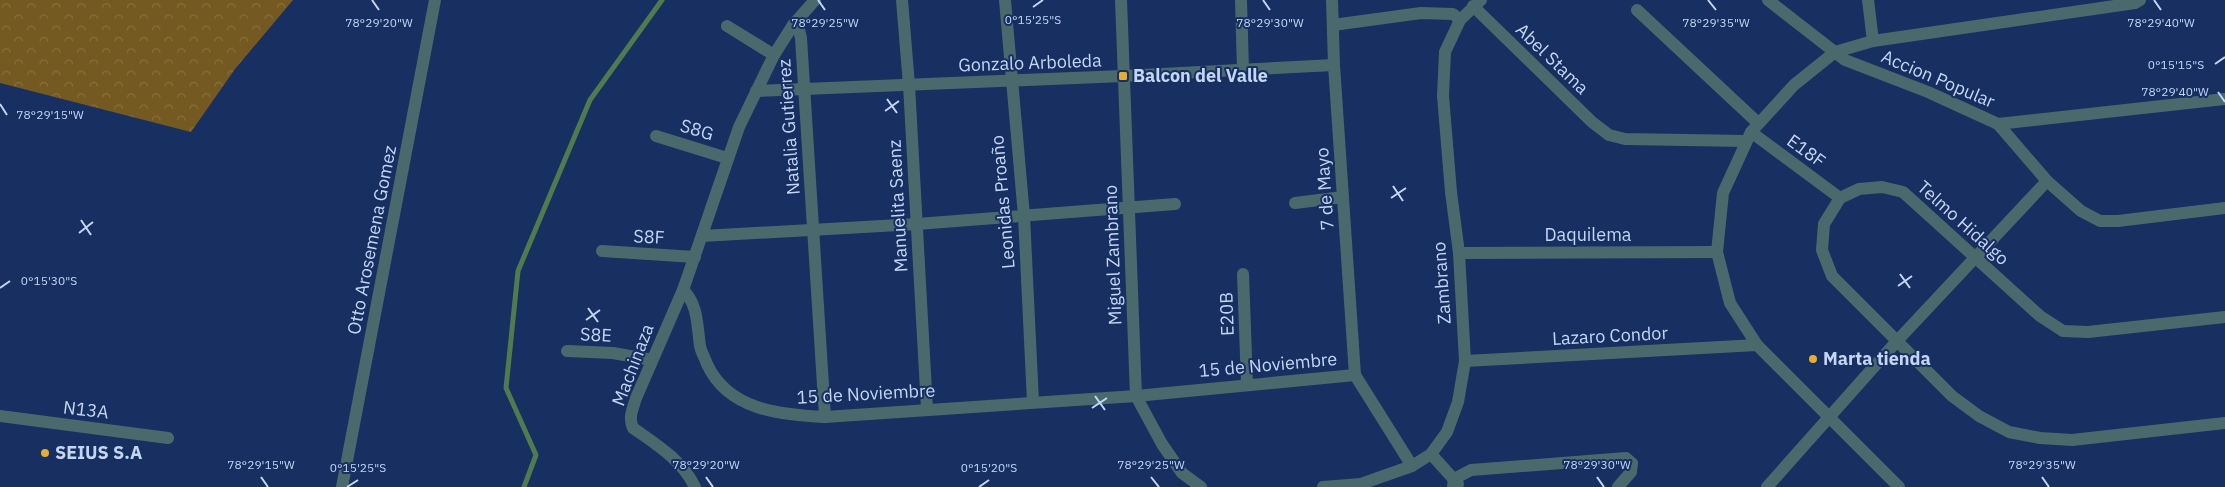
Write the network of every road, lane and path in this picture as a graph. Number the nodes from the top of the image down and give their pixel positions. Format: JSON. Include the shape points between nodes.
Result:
{"nodes":[{"id":1,"x":435,"y":0,"type":"edge"},
{"id":2,"x":815,"y":0,"type":"edge"},
{"id":3,"x":902,"y":0,"type":"edge"},
{"id":4,"x":1005,"y":0,"type":"edge"},
{"id":5,"x":1121,"y":0,"type":"edge"},
{"id":6,"x":1241,"y":0,"type":"edge"},
{"id":7,"x":1332,"y":0,"type":"edge"},
{"id":8,"x":1768,"y":0,"type":"edge"},
{"id":9,"x":1868,"y":0,"type":"edge"},
{"id":10,"x":2140,"y":0,"type":"edge"},
{"id":11,"x":1477,"y":3,"type":"edge"},
{"id":12,"x":1420,"y":6,"type":"edge"},
{"id":13,"x":1637,"y":10,"type":"dead end"},
{"id":14,"x":1460,"y":20,"type":"junction"},
{"id":15,"x":1333,"y":24,"type":"junction"},
{"id":16,"x":793,"y":25,"type":"junction"},
{"id":17,"x":727,"y":26,"type":"dead end"},
{"id":18,"x":1873,"y":41,"type":"junction"},
{"id":19,"x":1835,"y":52,"type":"junction"},
{"id":20,"x":774,"y":54,"type":"junction"},
{"id":21,"x":1334,"y":65,"type":"junction"},
{"id":22,"x":1243,"y":70,"type":"junction"},
{"id":23,"x":1123,"y":76,"type":"junction"},
{"id":24,"x":1010,"y":81,"type":"junction"},
{"id":25,"x":909,"y":85,"type":"junction"},
{"id":26,"x":804,"y":89,"type":"junction"},
{"id":27,"x":756,"y":91,"type":"junction"},
{"id":28,"x":2225,"y":99,"type":"edge"},
{"id":29,"x":1998,"y":124,"type":"junction"},
{"id":30,"x":1752,"y":132,"type":"junction"},
{"id":31,"x":656,"y":136,"type":"dead end"},
{"id":32,"x":727,"y":158,"type":"junction"},
{"id":33,"x":2047,"y":181,"type":"junction"},
{"id":34,"x":1343,"y":197,"type":"junction"},
{"id":35,"x":1840,"y":198,"type":"junction"},
{"id":36,"x":1295,"y":203,"type":"dead end"},
{"id":37,"x":1174,"y":204,"type":"dead end"},
{"id":38,"x":1128,"y":208,"type":"junction"},
{"id":39,"x":2225,"y":208,"type":"edge"},
{"id":40,"x":1024,"y":216,"type":"junction"},
{"id":41,"x":917,"y":224,"type":"junction"},
{"id":42,"x":814,"y":229,"type":"junction"},
{"id":43,"x":702,"y":236,"type":"junction"},
{"id":44,"x":602,"y":251,"type":"dead end"},
{"id":45,"x":1717,"y":252,"type":"junction"},
{"id":46,"x":1459,"y":253,"type":"junction"},
{"id":47,"x":695,"y":257,"type":"junction"},
{"id":48,"x":1976,"y":257,"type":"junction"},
{"id":49,"x":1243,"y":274,"type":"dead end"},
{"id":50,"x":683,"y":290,"type":"junction"},
{"id":51,"x":2225,"y":317,"type":"edge"},
{"id":52,"x":1897,"y":341,"type":"junction"},
{"id":53,"x":1757,"y":345,"type":"junction"},
{"id":54,"x":567,"y":351,"type":"dead end"},
{"id":55,"x":652,"y":360,"type":"junction"},
{"id":56,"x":1465,"y":361,"type":"junction"},
{"id":57,"x":1355,"y":375,"type":"junction"},
{"id":58,"x":1247,"y":384,"type":"junction"},
{"id":59,"x":1136,"y":396,"type":"junction"},
{"id":60,"x":1033,"y":402,"type":"junction"},
{"id":61,"x":927,"y":409,"type":"junction"},
{"id":62,"x":0,"y":416,"type":"edge"},
{"id":63,"x":825,"y":417,"type":"junction"},
{"id":64,"x":1829,"y":418,"type":"junction"},
{"id":65,"x":2225,"y":423,"type":"edge"},
{"id":66,"x":168,"y":438,"type":"dead end"},
{"id":67,"x":1431,"y":454,"type":"junction"},
{"id":68,"x":1412,"y":466,"type":"junction"},
{"id":69,"x":1456,"y":484,"type":"edge"},
{"id":70,"x":1361,"y":485,"type":"edge"},
{"id":71,"x":342,"y":487,"type":"edge"},
{"id":72,"x":695,"y":487,"type":"edge"},
{"id":73,"x":1200,"y":487,"type":"edge"},
{"id":74,"x":1323,"y":487,"type":"edge"},
{"id":75,"x":1618,"y":487,"type":"edge"},
{"id":76,"x":1768,"y":487,"type":"edge"},
{"id":77,"x":1899,"y":487,"type":"edge"}],
"edges":[{"from":1,"to":71,"type":"street","name":"Otto Arosemena Gomez"},
{"from":2,"to":16,"type":"street"},
{"from":3,"to":25,"type":"street","name":"Manuelita Saenz"},
{"from":4,"to":24,"type":"street","name":"Leonidas Proaño"},
{"from":5,"to":23,"type":"street","name":"Miguel Zambrano"},
{"from":6,"to":22,"type":"street"},
{"from":7,"to":15,"type":"street","name":"7 de Mayo"},
{"from":8,"to":19,"type":"street","name":"Accion Popular"},
{"from":9,"to":18,"type":"street"},
{"from":10,"to":18,"type":"street"},
{"from":11,"to":14,"type":"street","name":"Zambrano"},
{"from":11,"to":30,"type":"street","name":"Abel Stama","via":[[1592,122],[1609,135],[1625,139]]},
{"from":12,"to":14,"type":"street","via":[[1453,14]]},
{"from":12,"to":15,"type":"street"},
{"from":13,"to":30,"type":"street","name":"E18F"},
{"from":14,"to":46,"type":"street","name":"Zambrano","via":[[1445,52],[1443,96]]},
{"from":15,"to":21,"type":"street","name":"7 de Mayo"},
{"from":16,"to":20,"type":"street"},
{"from":16,"to":26,"type":"street","name":"Natalia Gutierrez","via":[[801,38]]},
{"from":17,"to":20,"type":"street"},
{"from":18,"to":19,"type":"street"},
{"from":19,"to":29,"type":"street","name":"Accion Popular","via":[[1845,60],[1928,92]]},
{"from":19,"to":30,"type":"street","via":[[1794,85]]},
{"from":20,"to":27,"type":"street"},
{"from":21,"to":22,"type":"street","name":"Gonzalo Arboleda"},
{"from":21,"to":34,"type":"street","name":"7 de Mayo"},
{"from":22,"to":23,"type":"street","name":"Gonzalo Arboleda"},
{"from":23,"to":24,"type":"street","name":"Gonzalo Arboleda"},
{"from":23,"to":38,"type":"street","name":"Miguel Zambrano"},
{"from":24,"to":25,"type":"street","name":"Gonzalo Arboleda"},
{"from":24,"to":40,"type":"street","name":"Leonidas Proaño"},
{"from":25,"to":26,"type":"street","name":"Gonzalo Arboleda"},
{"from":25,"to":41,"type":"street","name":"Manuelita Saenz"},
{"from":26,"to":27,"type":"street","name":"Gonzalo Arboleda"},
{"from":26,"to":42,"type":"street","name":"Natalia Gutierrez"},
{"from":27,"to":32,"type":"street"},
{"from":28,"to":29,"type":"street"},
{"from":29,"to":33,"type":"street","name":"Accion Popular"},
{"from":30,"to":35,"type":"street","name":"E18F"},
{"from":30,"to":45,"type":"street","via":[[1723,193]]},
{"from":31,"to":32,"type":"street","name":"S8G"},
{"from":32,"to":43,"type":"street"},
{"from":33,"to":39,"type":"street","name":"Accion Popular","via":[[2081,211],[2100,221]]},
{"from":33,"to":48,"type":"street"},
{"from":34,"to":36,"type":"street"},
{"from":34,"to":57,"type":"street","name":"7 de Mayo"},
{"from":35,"to":48,"type":"street","name":"Telmo Hidalgo","via":[[1859,189],[1882,187],[1903,192]]},
{"from":35,"to":52,"type":"street","via":[[1824,224],[1822,250],[1832,276]]},
{"from":37,"to":38,"type":"street"},
{"from":38,"to":40,"type":"street"},
{"from":38,"to":59,"type":"street","name":"Miguel Zambrano"},
{"from":40,"to":41,"type":"street"},
{"from":40,"to":60,"type":"street","name":"Leonidas Proaño"},
{"from":41,"to":42,"type":"street"},
{"from":41,"to":61,"type":"street","name":"Manuelita Saenz"},
{"from":42,"to":43,"type":"street"},
{"from":42,"to":63,"type":"street","name":"Natalia Gutierrez"},
{"from":43,"to":47,"type":"street"},
{"from":44,"to":47,"type":"street","name":"S8F"},
{"from":45,"to":46,"type":"street","name":"Daquilema"},
{"from":45,"to":53,"type":"street","via":[[1730,303]]},
{"from":46,"to":56,"type":"street","name":"Zambrano"},
{"from":47,"to":50,"type":"street"},
{"from":48,"to":51,"type":"street","name":"Telmo Hidalgo","via":[[2040,316],[2063,331],[2088,332]]},
{"from":48,"to":52,"type":"street"},
{"from":49,"to":58,"type":"street","name":"E20B"},
{"from":50,"to":55,"type":"street","name":"Machinaza"},
{"from":50,"to":63,"type":"street","name":"15 de Noviembre","via":[[692,298],[701,350],[711,373],[722,387],[736,399],[761,409],[791,416]]},
{"from":52,"to":64,"type":"street"},
{"from":52,"to":65,"type":"street","via":[[1952,396],[1979,416],[2010,432],[2072,440]]},
{"from":53,"to":56,"type":"street","name":"Lazaro Condor"},
{"from":53,"to":64,"type":"street"},
{"from":54,"to":55,"type":"street","name":"S8E","via":[[613,353]]},
{"from":55,"to":72,"type":"street","name":"Machinaza","via":[[630,420],[633,428],[688,472]]},
{"from":56,"to":67,"type":"street","name":"Zambrano","via":[[1458,402],[1447,432]]},
{"from":57,"to":58,"type":"street","name":"15 de Noviembre"},
{"from":57,"to":68,"type":"street"},
{"from":58,"to":59,"type":"street","name":"15 de Noviembre"},
{"from":59,"to":60,"type":"street","name":"15 de Noviembre"},
{"from":59,"to":73,"type":"street","name":"Miguel Zambrano","via":[[1182,473]]},
{"from":60,"to":61,"type":"street","name":"15 de Noviembre"},
{"from":61,"to":63,"type":"street","name":"15 de Noviembre"},
{"from":62,"to":66,"type":"street","name":"N13A"},
{"from":64,"to":76,"type":"street"},
{"from":64,"to":77,"type":"street"},
{"from":67,"to":68,"type":"street","name":"Zambrano"},
{"from":67,"to":69,"type":"street"},
{"from":68,"to":70,"type":"street","name":"Zambrano"},
{"from":69,"to":75,"type":"street","via":[[1471,470],[1626,458],[1632,463],[1631,472]]},
{"from":70,"to":74,"type":"street","name":"Zambrano"}]}
